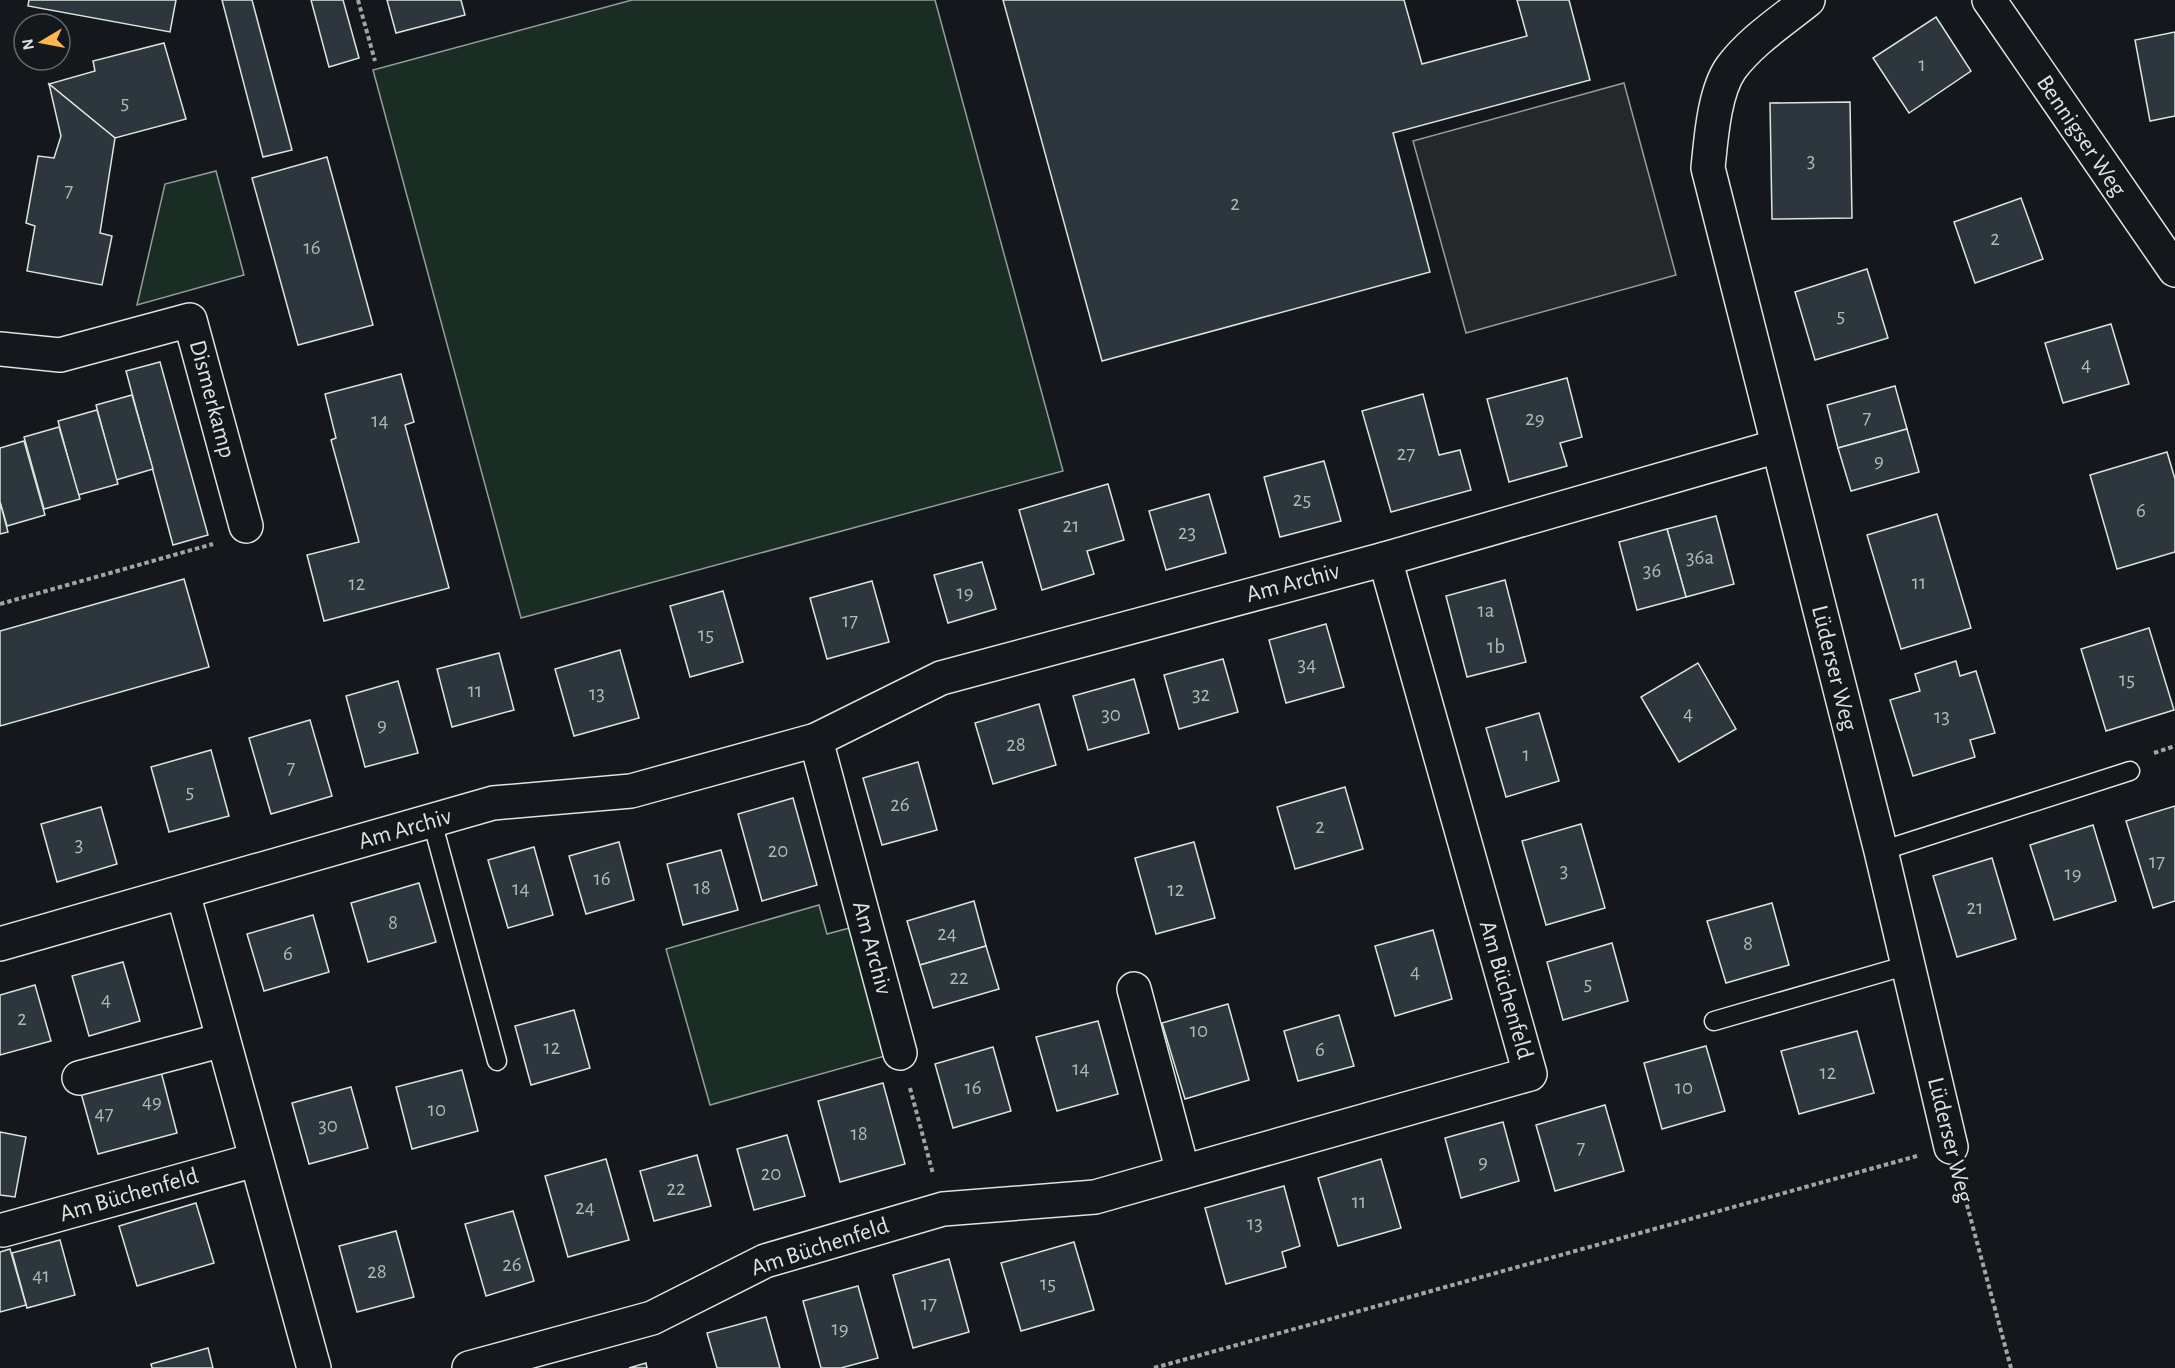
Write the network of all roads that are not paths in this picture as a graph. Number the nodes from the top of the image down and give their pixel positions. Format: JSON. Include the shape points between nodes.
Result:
{"nodes":[{"id":1,"x":1808,"y":0,"type":"edge"},
{"id":2,"x":1989,"y":0,"type":"edge"},
{"id":3,"x":2175,"y":270,"type":"edge"},
{"id":4,"x":0,"y":349,"type":"edge"},
{"id":5,"x":1778,"y":446,"type":"junction"},
{"id":6,"x":246,"y":526,"type":"road end"},
{"id":7,"x":1385,"y":559,"type":"junction"},
{"id":8,"x":816,"y":740,"type":"junction"},
{"id":9,"x":2130,"y":771,"type":"dead end"},
{"id":10,"x":432,"y":821,"type":"junction"},
{"id":11,"x":1881,"y":851,"type":"junction"},
{"id":12,"x":183,"y":893,"type":"junction"},
{"id":13,"x":0,"y":944,"type":"edge"},
{"id":14,"x":1908,"y":965,"type":"junction"},
{"id":15,"x":1134,"y":989,"type":"dead end"},
{"id":16,"x":1714,"y":1021,"type":"dead end"},
{"id":17,"x":223,"y":1040,"type":"junction"},
{"id":18,"x":900,"y":1053,"type":"road end"},
{"id":19,"x":497,"y":1061,"type":"dead end"},
{"id":20,"x":79,"y":1078,"type":"dead end"},
{"id":21,"x":1951,"y":1147,"type":"road end"},
{"id":22,"x":255,"y":1160,"type":"junction"},
{"id":23,"x":1183,"y":1172,"type":"junction"},
{"id":24,"x":3,"y":1230,"type":"dead end"},
{"id":25,"x":314,"y":1368,"type":"edge"},
{"id":26,"x":469,"y":1368,"type":"edge"}],
"edges":[{"from":1,"to":5,"type":"street","name":"Lüderser Weg","via":[[1755,43],[1730,70],[1714,114],[1708,168]]},
{"from":2,"to":3,"type":"street","name":"Bennigser Weg"},
{"from":4,"to":6,"type":"street","name":"Dismerkamp","via":[[60,355],[190,320]]},
{"from":5,"to":7,"type":"street","name":"Am Archiv"},
{"from":5,"to":11,"type":"street","name":"Lüderser Weg"},
{"from":7,"to":8,"type":"street","name":"Am Archiv","via":[[941,678]]},
{"from":7,"to":23,"type":"street","name":"Am Büchenfeld","via":[[1530,1074]]},
{"from":8,"to":10,"type":"street","name":"Am Archiv","via":[[631,790],[493,803]]},
{"from":8,"to":18,"type":"street","name":"Am Archiv"},
{"from":9,"to":11,"type":"lane"},
{"from":10,"to":12,"type":"street","name":"Am Archiv"},
{"from":10,"to":19,"type":"lane"},
{"from":11,"to":14,"type":"street","name":"Lüderser Weg"},
{"from":12,"to":13,"type":"street","name":"Am Archiv"},
{"from":12,"to":17,"type":"street"},
{"from":14,"to":16,"type":"lane"},
{"from":14,"to":21,"type":"street","name":"Lüderser Weg"},
{"from":15,"to":23,"type":"street"},
{"from":17,"to":20,"type":"street"},
{"from":17,"to":22,"type":"street"},
{"from":22,"to":24,"type":"street","name":"Am Büchenfeld"},
{"from":22,"to":25,"type":"street"},
{"from":23,"to":26,"type":"street","name":"Am Büchenfeld","via":[[1095,1197],[943,1209],[765,1261],[652,1318]]}]}
